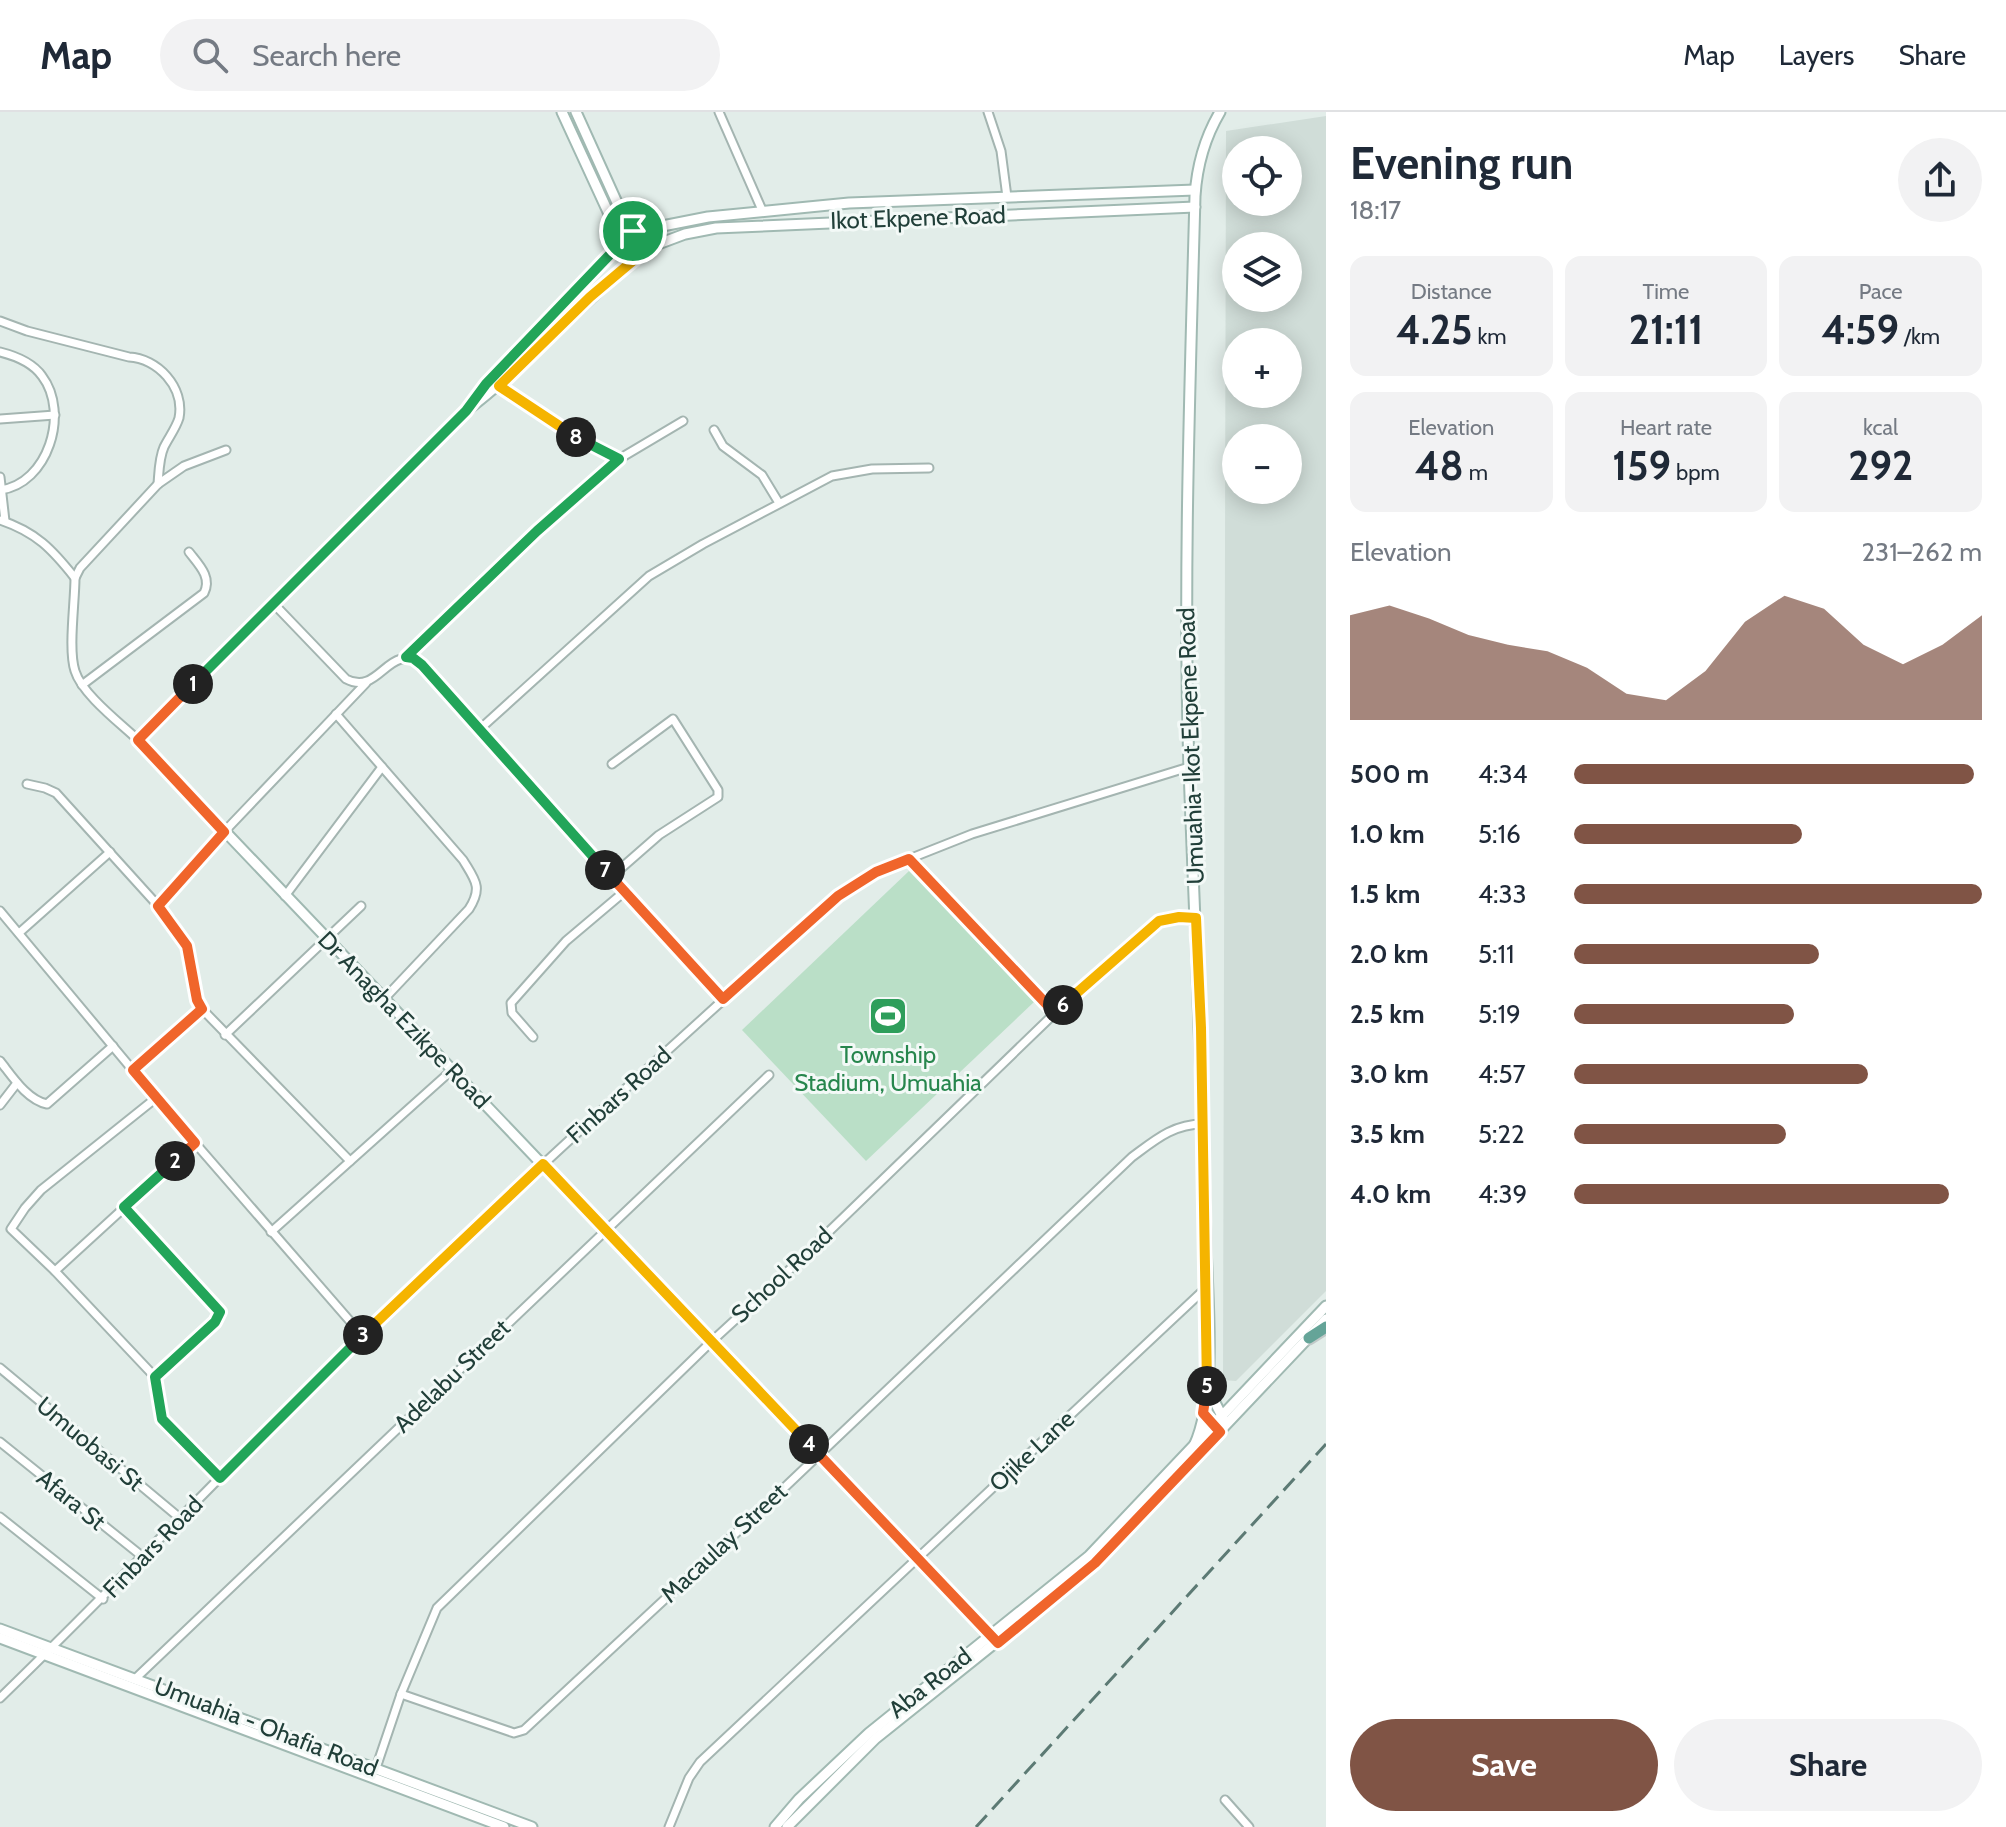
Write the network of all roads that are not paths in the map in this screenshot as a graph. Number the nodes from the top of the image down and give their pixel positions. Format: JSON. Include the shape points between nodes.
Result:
{"nodes":[{"id":1,"x":562,"y":112,"type":"edge"},
{"id":2,"x":576,"y":112,"type":"edge"},
{"id":3,"x":719,"y":112,"type":"edge"},
{"id":4,"x":988,"y":112,"type":"edge"},
{"id":5,"x":1220,"y":112,"type":"edge"},
{"id":6,"x":1195,"y":190,"type":"junction"},
{"id":7,"x":1007,"y":197,"type":"junction"},
{"id":8,"x":1195,"y":207,"type":"junction"},
{"id":9,"x":762,"y":210,"type":"junction"},
{"id":10,"x":635,"y":231,"type":"junction"},
{"id":11,"x":620,"y":242,"type":"junction"},
{"id":12,"x":641,"y":253,"type":"junction"},
{"id":13,"x":0,"y":321,"type":"edge"},
{"id":14,"x":0,"y":352,"type":"edge"},
{"id":15,"x":499,"y":386,"type":"junction"},
{"id":16,"x":466,"y":411,"type":"junction"},
{"id":17,"x":55,"y":415,"type":"junction"},
{"id":18,"x":0,"y":419,"type":"edge"},
{"id":19,"x":683,"y":421,"type":"dead end"},
{"id":20,"x":714,"y":430,"type":"dead end"},
{"id":21,"x":226,"y":450,"type":"dead end"},
{"id":22,"x":619,"y":459,"type":"junction"},
{"id":23,"x":929,"y":468,"type":"dead end"},
{"id":24,"x":0,"y":477,"type":"edge"},
{"id":25,"x":158,"y":484,"type":"junction"},
{"id":26,"x":1,"y":490,"type":"edge"},
{"id":27,"x":779,"y":503,"type":"junction"},
{"id":28,"x":2,"y":520,"type":"edge"},
{"id":29,"x":189,"y":552,"type":"dead end"},
{"id":30,"x":75,"y":578,"type":"junction"},
{"id":31,"x":273,"y":603,"type":"junction"},
{"id":32,"x":406,"y":657,"type":"junction"},
{"id":33,"x":82,"y":685,"type":"junction"},
{"id":34,"x":357,"y":687,"type":"junction"},
{"id":35,"x":336,"y":714,"type":"junction"},
{"id":36,"x":481,"y":728,"type":"junction"},
{"id":37,"x":138,"y":740,"type":"junction"},
{"id":38,"x":612,"y":764,"type":"dead end"},
{"id":39,"x":382,"y":767,"type":"junction"},
{"id":40,"x":1189,"y":767,"type":"junction"},
{"id":41,"x":27,"y":784,"type":"dead end"},
{"id":42,"x":224,"y":832,"type":"junction"},
{"id":43,"x":110,"y":852,"type":"junction"},
{"id":44,"x":909,"y":859,"type":"junction"},
{"id":45,"x":611,"y":877,"type":"junction"},
{"id":46,"x":624,"y":892,"type":"junction"},
{"id":47,"x":285,"y":896,"type":"junction"},
{"id":48,"x":158,"y":906,"type":"junction"},
{"id":49,"x":361,"y":906,"type":"dead end"},
{"id":50,"x":0,"y":911,"type":"edge"},
{"id":51,"x":1196,"y":918,"type":"junction"},
{"id":52,"x":8,"y":920,"type":"junction"},
{"id":53,"x":0,"y":927,"type":"edge"},
{"id":54,"x":19,"y":933,"type":"junction"},
{"id":55,"x":326,"y":939,"type":"junction"},
{"id":56,"x":384,"y":999,"type":"junction"},
{"id":57,"x":723,"y":999,"type":"junction"},
{"id":58,"x":202,"y":1009,"type":"junction"},
{"id":59,"x":1055,"y":1013,"type":"junction"},
{"id":60,"x":225,"y":1035,"type":"junction"},
{"id":61,"x":533,"y":1037,"type":"dead end"},
{"id":62,"x":113,"y":1046,"type":"junction"},
{"id":63,"x":0,"y":1061,"type":"edge"},
{"id":64,"x":133,"y":1070,"type":"junction"},
{"id":65,"x":452,"y":1070,"type":"junction"},
{"id":66,"x":769,"y":1075,"type":"dead end"},
{"id":67,"x":17,"y":1083,"type":"junction"},
{"id":68,"x":156,"y":1098,"type":"junction"},
{"id":69,"x":0,"y":1105,"type":"edge"},
{"id":70,"x":1203,"y":1124,"type":"junction"},
{"id":71,"x":195,"y":1143,"type":"junction"},
{"id":72,"x":350,"y":1161,"type":"junction"},
{"id":73,"x":543,"y":1164,"type":"junction"},
{"id":74,"x":124,"y":1207,"type":"junction"},
{"id":75,"x":0,"y":1227,"type":"edge"},
{"id":76,"x":11,"y":1229,"type":"junction"},
{"id":77,"x":605,"y":1231,"type":"junction"},
{"id":78,"x":271,"y":1232,"type":"junction"},
{"id":79,"x":55,"y":1271,"type":"junction"},
{"id":80,"x":1207,"y":1287,"type":"junction"},
{"id":81,"x":1326,"y":1306,"type":"edge"},
{"id":82,"x":1326,"y":1319,"type":"edge"},
{"id":83,"x":1326,"y":1327,"type":"edge"},
{"id":84,"x":362,"y":1335,"type":"junction"},
{"id":85,"x":1309,"y":1338,"type":"junction"},
{"id":86,"x":711,"y":1342,"type":"junction"},
{"id":87,"x":0,"y":1368,"type":"edge"},
{"id":88,"x":155,"y":1377,"type":"junction"},
{"id":89,"x":1207,"y":1385,"type":"junction"},
{"id":90,"x":1212,"y":1400,"type":"junction"},
{"id":91,"x":1232,"y":1405,"type":"junction"},
{"id":92,"x":1203,"y":1413,"type":"junction"},
{"id":93,"x":1220,"y":1425,"type":"junction"},
{"id":94,"x":0,"y":1442,"type":"edge"},
{"id":95,"x":1194,"y":1446,"type":"junction"},
{"id":96,"x":818,"y":1453,"type":"junction"},
{"id":97,"x":220,"y":1478,"type":"junction"},
{"id":98,"x":0,"y":1517,"type":"edge"},
{"id":99,"x":181,"y":1519,"type":"junction"},
{"id":100,"x":143,"y":1557,"type":"junction"},
{"id":101,"x":918,"y":1557,"type":"junction"},
{"id":102,"x":103,"y":1599,"type":"junction"},
{"id":103,"x":0,"y":1629,"type":"edge"},
{"id":104,"x":0,"y":1638,"type":"edge"},
{"id":105,"x":995,"y":1639,"type":"junction"},
{"id":106,"x":49,"y":1651,"type":"junction"},
{"id":107,"x":136,"y":1678,"type":"junction"},
{"id":108,"x":401,"y":1694,"type":"junction"},
{"id":109,"x":0,"y":1698,"type":"edge"},
{"id":110,"x":376,"y":1768,"type":"junction"},
{"id":111,"x":1225,"y":1800,"type":"dead end"},
{"id":112,"x":497,"y":1826,"type":"edge"},
{"id":113,"x":532,"y":1827,"type":"edge"},
{"id":114,"x":669,"y":1827,"type":"edge"},
{"id":115,"x":775,"y":1827,"type":"edge"},
{"id":116,"x":787,"y":1827,"type":"edge"},
{"id":117,"x":1249,"y":1827,"type":"edge"}],
"edges":[{"from":1,"to":11,"type":"main road"},
{"from":2,"to":10,"type":"main road"},
{"from":3,"to":9,"type":"street"},
{"from":4,"to":7,"type":"street","via":[[1001,151]]},
{"from":5,"to":6,"type":"main road","name":"Umuahia-Ikot Ekpene Road","via":[[1203,146]]},
{"from":6,"to":7,"type":"main road"},
{"from":6,"to":8,"type":"main road","name":"Umuahia-Ikot Ekpene Road"},
{"from":7,"to":9,"type":"main road"},
{"from":8,"to":12,"type":"main road","name":"Ikot Ekpene Road","via":[[716,228],[685,234]]},
{"from":8,"to":40,"type":"main road","name":"Umuahia-Ikot Ekpene Road"},
{"from":9,"to":10,"type":"main road"},
{"from":10,"to":11,"type":"main road"},
{"from":10,"to":12,"type":"main road","via":[[645,239]]},
{"from":11,"to":12,"type":"main road","via":[[624,253]]},
{"from":11,"to":16,"type":"main road"},
{"from":12,"to":15,"type":"main road","name":"Ikot Ekpene Road"},
{"from":13,"to":25,"type":"street","via":[[157,365],[179,405]]},
{"from":14,"to":17,"type":"street","via":[[23,359],[38,371]]},
{"from":15,"to":16,"type":"main road","name":"Ikot Ekpene Road"},
{"from":15,"to":22,"type":"street"},
{"from":16,"to":31,"type":"main road"},
{"from":17,"to":18,"type":"street"},
{"from":17,"to":26,"type":"street","via":[[50,443],[37,467],[22,482]]},
{"from":19,"to":22,"type":"street"},
{"from":20,"to":27,"type":"street","via":[[723,446],[762,475]]},
{"from":21,"to":25,"type":"street","via":[[184,466]]},
{"from":22,"to":32,"type":"street"},
{"from":23,"to":27,"type":"street","via":[[832,476]]},
{"from":24,"to":26,"type":"street"},
{"from":25,"to":30,"type":"street"},
{"from":26,"to":28,"type":"street"},
{"from":27,"to":36,"type":"street","via":[[649,576]]},
{"from":28,"to":30,"type":"street","via":[[24,527],[51,548]]},
{"from":29,"to":33,"type":"street","via":[[207,576],[204,593]]},
{"from":30,"to":33,"type":"street","via":[[73,658]]},
{"from":31,"to":34,"type":"street"},
{"from":31,"to":37,"type":"main road"},
{"from":32,"to":34,"type":"street"},
{"from":32,"to":36,"type":"street","via":[[422,665]]},
{"from":33,"to":37,"type":"street"},
{"from":34,"to":35,"type":"street"},
{"from":35,"to":39,"type":"street"},
{"from":35,"to":42,"type":"street"},
{"from":36,"to":45,"type":"street"},
{"from":37,"to":42,"type":"main road","name":"Dr Anagha Ezikpe Road"},
{"from":38,"to":45,"type":"street","via":[[673,719],[718,797],[669,828]]},
{"from":39,"to":47,"type":"street"},
{"from":39,"to":56,"type":"street","via":[[463,860],[477,885],[469,909]]},
{"from":40,"to":44,"type":"street","name":"Finbars Road","via":[[972,834]]},
{"from":40,"to":51,"type":"main road","name":"Umuahia-Ikot Ekpene Road"},
{"from":41,"to":43,"type":"street","via":[[56,793]]},
{"from":42,"to":47,"type":"main road","name":"Dr Anagha Ezikpe Road"},
{"from":42,"to":48,"type":"street"},
{"from":43,"to":48,"type":"street"},
{"from":43,"to":54,"type":"street"},
{"from":44,"to":57,"type":"street","name":"Finbars Road","via":[[838,896]]},
{"from":44,"to":59,"type":"street"},
{"from":45,"to":46,"type":"street"},
{"from":46,"to":57,"type":"street"},
{"from":46,"to":61,"type":"street","via":[[566,941],[511,1003],[512,1013]]},
{"from":47,"to":55,"type":"main road","name":"Dr Anagha Ezikpe Road"},
{"from":48,"to":58,"type":"street","via":[[187,946]]},
{"from":49,"to":55,"type":"street"},
{"from":50,"to":52,"type":"street"},
{"from":51,"to":59,"type":"street","name":"School Road","via":[[1159,921]]},
{"from":51,"to":70,"type":"main road","name":"Umuahia-Ikot Ekpene Road"},
{"from":52,"to":53,"type":"street"},
{"from":52,"to":54,"type":"street"},
{"from":54,"to":62,"type":"street"},
{"from":55,"to":56,"type":"main road","name":"Dr Anagha Ezikpe Road"},
{"from":55,"to":60,"type":"street"},
{"from":56,"to":65,"type":"main road","name":"Dr Anagha Ezikpe Road"},
{"from":57,"to":73,"type":"street","name":"Finbars Road"},
{"from":58,"to":60,"type":"street"},
{"from":58,"to":64,"type":"street"},
{"from":59,"to":86,"type":"street","name":"School Road"},
{"from":60,"to":72,"type":"street"},
{"from":62,"to":64,"type":"street"},
{"from":62,"to":67,"type":"street","via":[[47,1104]]},
{"from":63,"to":67,"type":"street"},
{"from":64,"to":68,"type":"street"},
{"from":65,"to":72,"type":"street"},
{"from":65,"to":73,"type":"main road","name":"Dr Anagha Ezikpe Road"},
{"from":66,"to":77,"type":"street","name":"Adelabu Street"},
{"from":67,"to":69,"type":"street"},
{"from":68,"to":71,"type":"street"},
{"from":68,"to":76,"type":"street","via":[[41,1190]]},
{"from":70,"to":80,"type":"main road","name":"Umuahia-Ikot Ekpene Road"},
{"from":70,"to":96,"type":"street","name":"Macaulay Street","via":[[1169,1130],[1132,1157]]},
{"from":71,"to":74,"type":"street"},
{"from":71,"to":78,"type":"street"},
{"from":72,"to":78,"type":"street"},
{"from":73,"to":77,"type":"main road","name":"Dr Anagha Ezikpe Road"},
{"from":73,"to":84,"type":"street","name":"Finbars Road"},
{"from":74,"to":79,"type":"street"},
{"from":74,"to":88,"type":"street","via":[[220,1312]]},
{"from":75,"to":76,"type":"street"},
{"from":76,"to":79,"type":"street"},
{"from":77,"to":86,"type":"main road","name":"Dr Anagha Ezikpe Road"},
{"from":77,"to":107,"type":"street","name":"Adelabu Street"},
{"from":78,"to":84,"type":"street"},
{"from":79,"to":88,"type":"street"},
{"from":80,"to":89,"type":"main road","name":"Umuahia-Ikot Ekpene Road"},
{"from":80,"to":101,"type":"street","name":"Ojike Lane"},
{"from":81,"to":91,"type":"main road","name":"Aba Road"},
{"from":82,"to":85,"type":"main road","name":"Aba Road"},
{"from":83,"to":85,"type":"main road"},
{"from":84,"to":97,"type":"street","name":"Finbars Road"},
{"from":85,"to":93,"type":"main road","name":"Aba Road"},
{"from":86,"to":96,"type":"main road","name":"Dr Anagha Ezikpe Road"},
{"from":86,"to":108,"type":"street","name":"School Road","via":[[437,1608]]},
{"from":87,"to":99,"type":"street","name":"Umuobasi St"},
{"from":88,"to":97,"type":"street","via":[[162,1419]]},
{"from":89,"to":90,"type":"main road"},
{"from":89,"to":92,"type":"main road"},
{"from":90,"to":91,"type":"main road","via":[[1222,1407]]},
{"from":90,"to":93,"type":"main road"},
{"from":91,"to":93,"type":"main road","name":"Aba Road"},
{"from":92,"to":93,"type":"main road"},
{"from":92,"to":95,"type":"main road"},
{"from":93,"to":95,"type":"main road","name":"Aba Road"},
{"from":93,"to":105,"type":"main road","name":"Aba Road","via":[[1095,1563]]},
{"from":94,"to":100,"type":"street","name":"Afara St"},
{"from":95,"to":105,"type":"main road","name":"Aba Road","via":[[1089,1556]]},
{"from":96,"to":101,"type":"main road","name":"Dr Anagha Ezikpe Road"},
{"from":96,"to":108,"type":"street","name":"Macaulay Street","via":[[519,1732]]},
{"from":97,"to":99,"type":"street","name":"Finbars Road"},
{"from":98,"to":102,"type":"street"},
{"from":99,"to":100,"type":"street","name":"Finbars Road"},
{"from":100,"to":102,"type":"street","name":"Finbars Road"},
{"from":101,"to":105,"type":"main road","name":"Dr Anagha Ezikpe Road"},
{"from":101,"to":114,"type":"street","name":"Ojike Lane","via":[[700,1762]]},
{"from":102,"to":106,"type":"street","name":"Finbars Road"},
{"from":103,"to":106,"type":"main road","name":"Umuahia - Ohafia Road"},
{"from":104,"to":106,"type":"main road","name":"Umuahia - Ohafia Road"},
{"from":105,"to":115,"type":"main road","name":"Aba Road","via":[[869,1733]]},
{"from":105,"to":116,"type":"main road","name":"Aba Road","via":[[875,1739]]},
{"from":106,"to":107,"type":"main road","name":"Umuahia - Ohafia Road"},
{"from":106,"to":109,"type":"street","name":"Finbars Road"},
{"from":106,"to":112,"type":"main road","name":"Umuahia - Ohafia Road"},
{"from":107,"to":110,"type":"main road","name":"Umuahia - Ohafia Road"},
{"from":108,"to":110,"type":"street","name":"School Road"},
{"from":110,"to":113,"type":"main road","name":"Umuahia - Ohafia Road"},
{"from":111,"to":117,"type":"street"}]}
